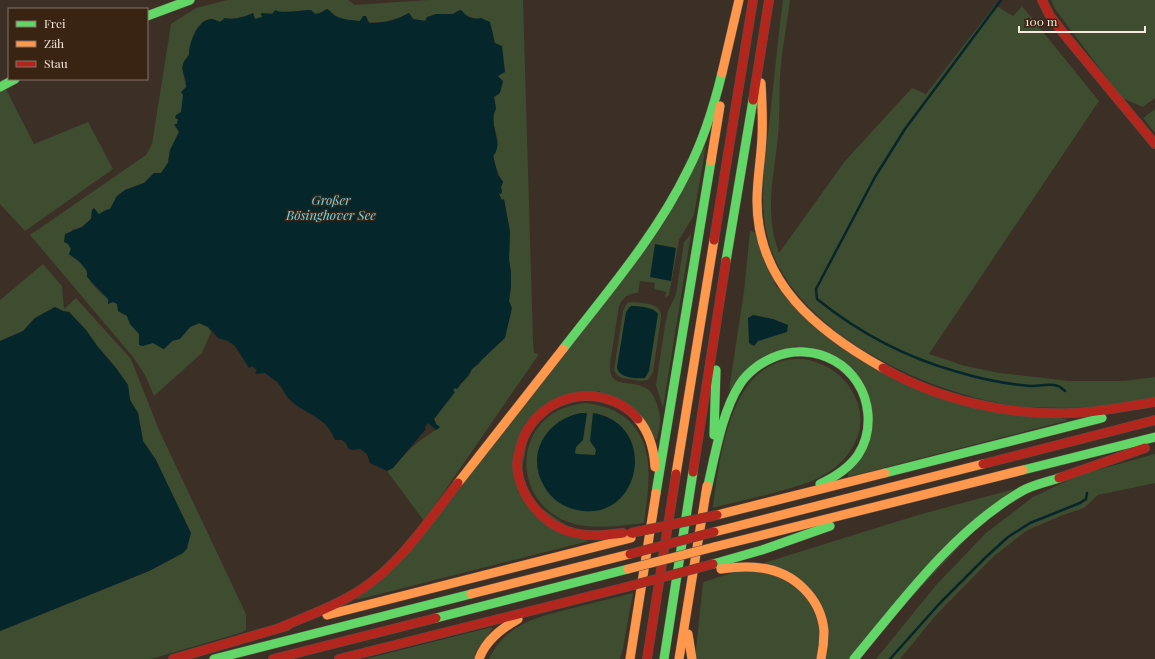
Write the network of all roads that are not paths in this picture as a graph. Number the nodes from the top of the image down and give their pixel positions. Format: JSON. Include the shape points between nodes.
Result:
{"nodes":[{"id":1,"x":190,"y":0,"type":"edge"},
{"id":2,"x":739,"y":0,"type":"edge"},
{"id":3,"x":753,"y":0,"type":"edge"},
{"id":4,"x":769,"y":0,"type":"edge"},
{"id":5,"x":1042,"y":0,"type":"edge"},
{"id":6,"x":148,"y":16,"type":"edge"},
{"id":7,"x":729,"y":49,"type":"junction"},
{"id":8,"x":760,"y":53,"type":"junction"},
{"id":9,"x":13,"y":80,"type":"edge"},
{"id":10,"x":0,"y":87,"type":"edge"},
{"id":11,"x":1155,"y":144,"type":"edge"},
{"id":12,"x":718,"y":313,"type":"junction"},
{"id":13,"x":1155,"y":402,"type":"edge"},
{"id":14,"x":1155,"y":406,"type":"edge"},
{"id":15,"x":1155,"y":420,"type":"edge"},
{"id":16,"x":1155,"y":437,"type":"edge"},
{"id":17,"x":1155,"y":444,"type":"edge"},
{"id":18,"x":706,"y":494,"type":"junction"},
{"id":19,"x":794,"y":495,"type":"junction"},
{"id":20,"x":919,"y":495,"type":"junction"},
{"id":21,"x":655,"y":496,"type":"junction"},
{"id":22,"x":631,"y":535,"type":"junction"},
{"id":23,"x":713,"y":567,"type":"junction"},
{"id":24,"x":556,"y":605,"type":"junction"},
{"id":25,"x":687,"y":612,"type":"junction"},
{"id":26,"x":279,"y":628,"type":"junction"},
{"id":27,"x":634,"y":639,"type":"junction"},
{"id":28,"x":173,"y":659,"type":"edge"},
{"id":29,"x":214,"y":659,"type":"edge"},
{"id":30,"x":273,"y":659,"type":"edge"},
{"id":31,"x":339,"y":659,"type":"edge"},
{"id":32,"x":479,"y":659,"type":"edge"},
{"id":33,"x":627,"y":659,"type":"edge"},
{"id":34,"x":630,"y":659,"type":"edge"},
{"id":35,"x":647,"y":659,"type":"edge"},
{"id":36,"x":664,"y":659,"type":"edge"},
{"id":37,"x":679,"y":659,"type":"edge"},
{"id":38,"x":692,"y":659,"type":"edge"},
{"id":39,"x":821,"y":659,"type":"edge"},
{"id":40,"x":854,"y":659,"type":"edge"}],
"edges":[{"from":1,"to":6,"type":"main road"},
{"from":2,"to":7,"type":"main road"},
{"from":3,"to":35,"type":"main road"},
{"from":4,"to":8,"type":"main road"},
{"from":5,"to":11,"type":"main road","via":[[1050,16]]},
{"from":7,"to":21,"type":"main road"},
{"from":7,"to":26,"type":"main road","via":[[703,136],[689,169],[663,214],[625,269],[393,563],[375,580],[353,595]]},
{"from":8,"to":12,"type":"main road"},
{"from":8,"to":13,"type":"main road","via":[[763,115],[758,222],[762,240],[776,275],[805,313],[852,350],[888,371],[960,400],[1008,410],[1048,414],[1089,412]]},
{"from":9,"to":10,"type":"main road"},
{"from":12,"to":18,"type":"main road","via":[[713,447]]},
{"from":12,"to":36,"type":"main road"},
{"from":14,"to":19,"type":"main road"},
{"from":15,"to":29,"type":"main road","bridge":true},
{"from":16,"to":20,"type":"main road"},
{"from":17,"to":40,"type":"main road","via":[[1023,490],[1005,500],[960,538],[911,590]]},
{"from":18,"to":19,"type":"main road","via":[[726,410],[740,383],[758,364],[780,353],[801,350],[822,354],[837,362],[852,376],[862,391],[868,410],[868,429],[863,447],[850,464],[831,479]]},
{"from":18,"to":25,"type":"main road"},
{"from":19,"to":22,"type":"main road","bridge":true},
{"from":20,"to":23,"type":"main road"},
{"from":20,"to":30,"type":"main road","bridge":true},
{"from":21,"to":22,"type":"main road","via":[[655,465],[651,440],[637,416],[626,407],[601,396],[571,396],[555,402],[532,421],[521,442],[517,463],[520,483],[530,504],[547,520],[569,532]]},
{"from":21,"to":27,"type":"main road"},
{"from":22,"to":26,"type":"main road"},
{"from":23,"to":24,"type":"main road","bridge":true},
{"from":23,"to":39,"type":"main road","via":[[756,567],[775,571],[793,579],[808,592],[818,608],[824,626],[825,646]]},
{"from":24,"to":31,"type":"main road"},
{"from":24,"to":32,"type":"main road","via":[[504,626],[489,641]]},
{"from":25,"to":37,"type":"main road"},
{"from":25,"to":38,"type":"main road"},
{"from":26,"to":28,"type":"main road"},
{"from":27,"to":33,"type":"main road"},
{"from":27,"to":34,"type":"main road"}]}
